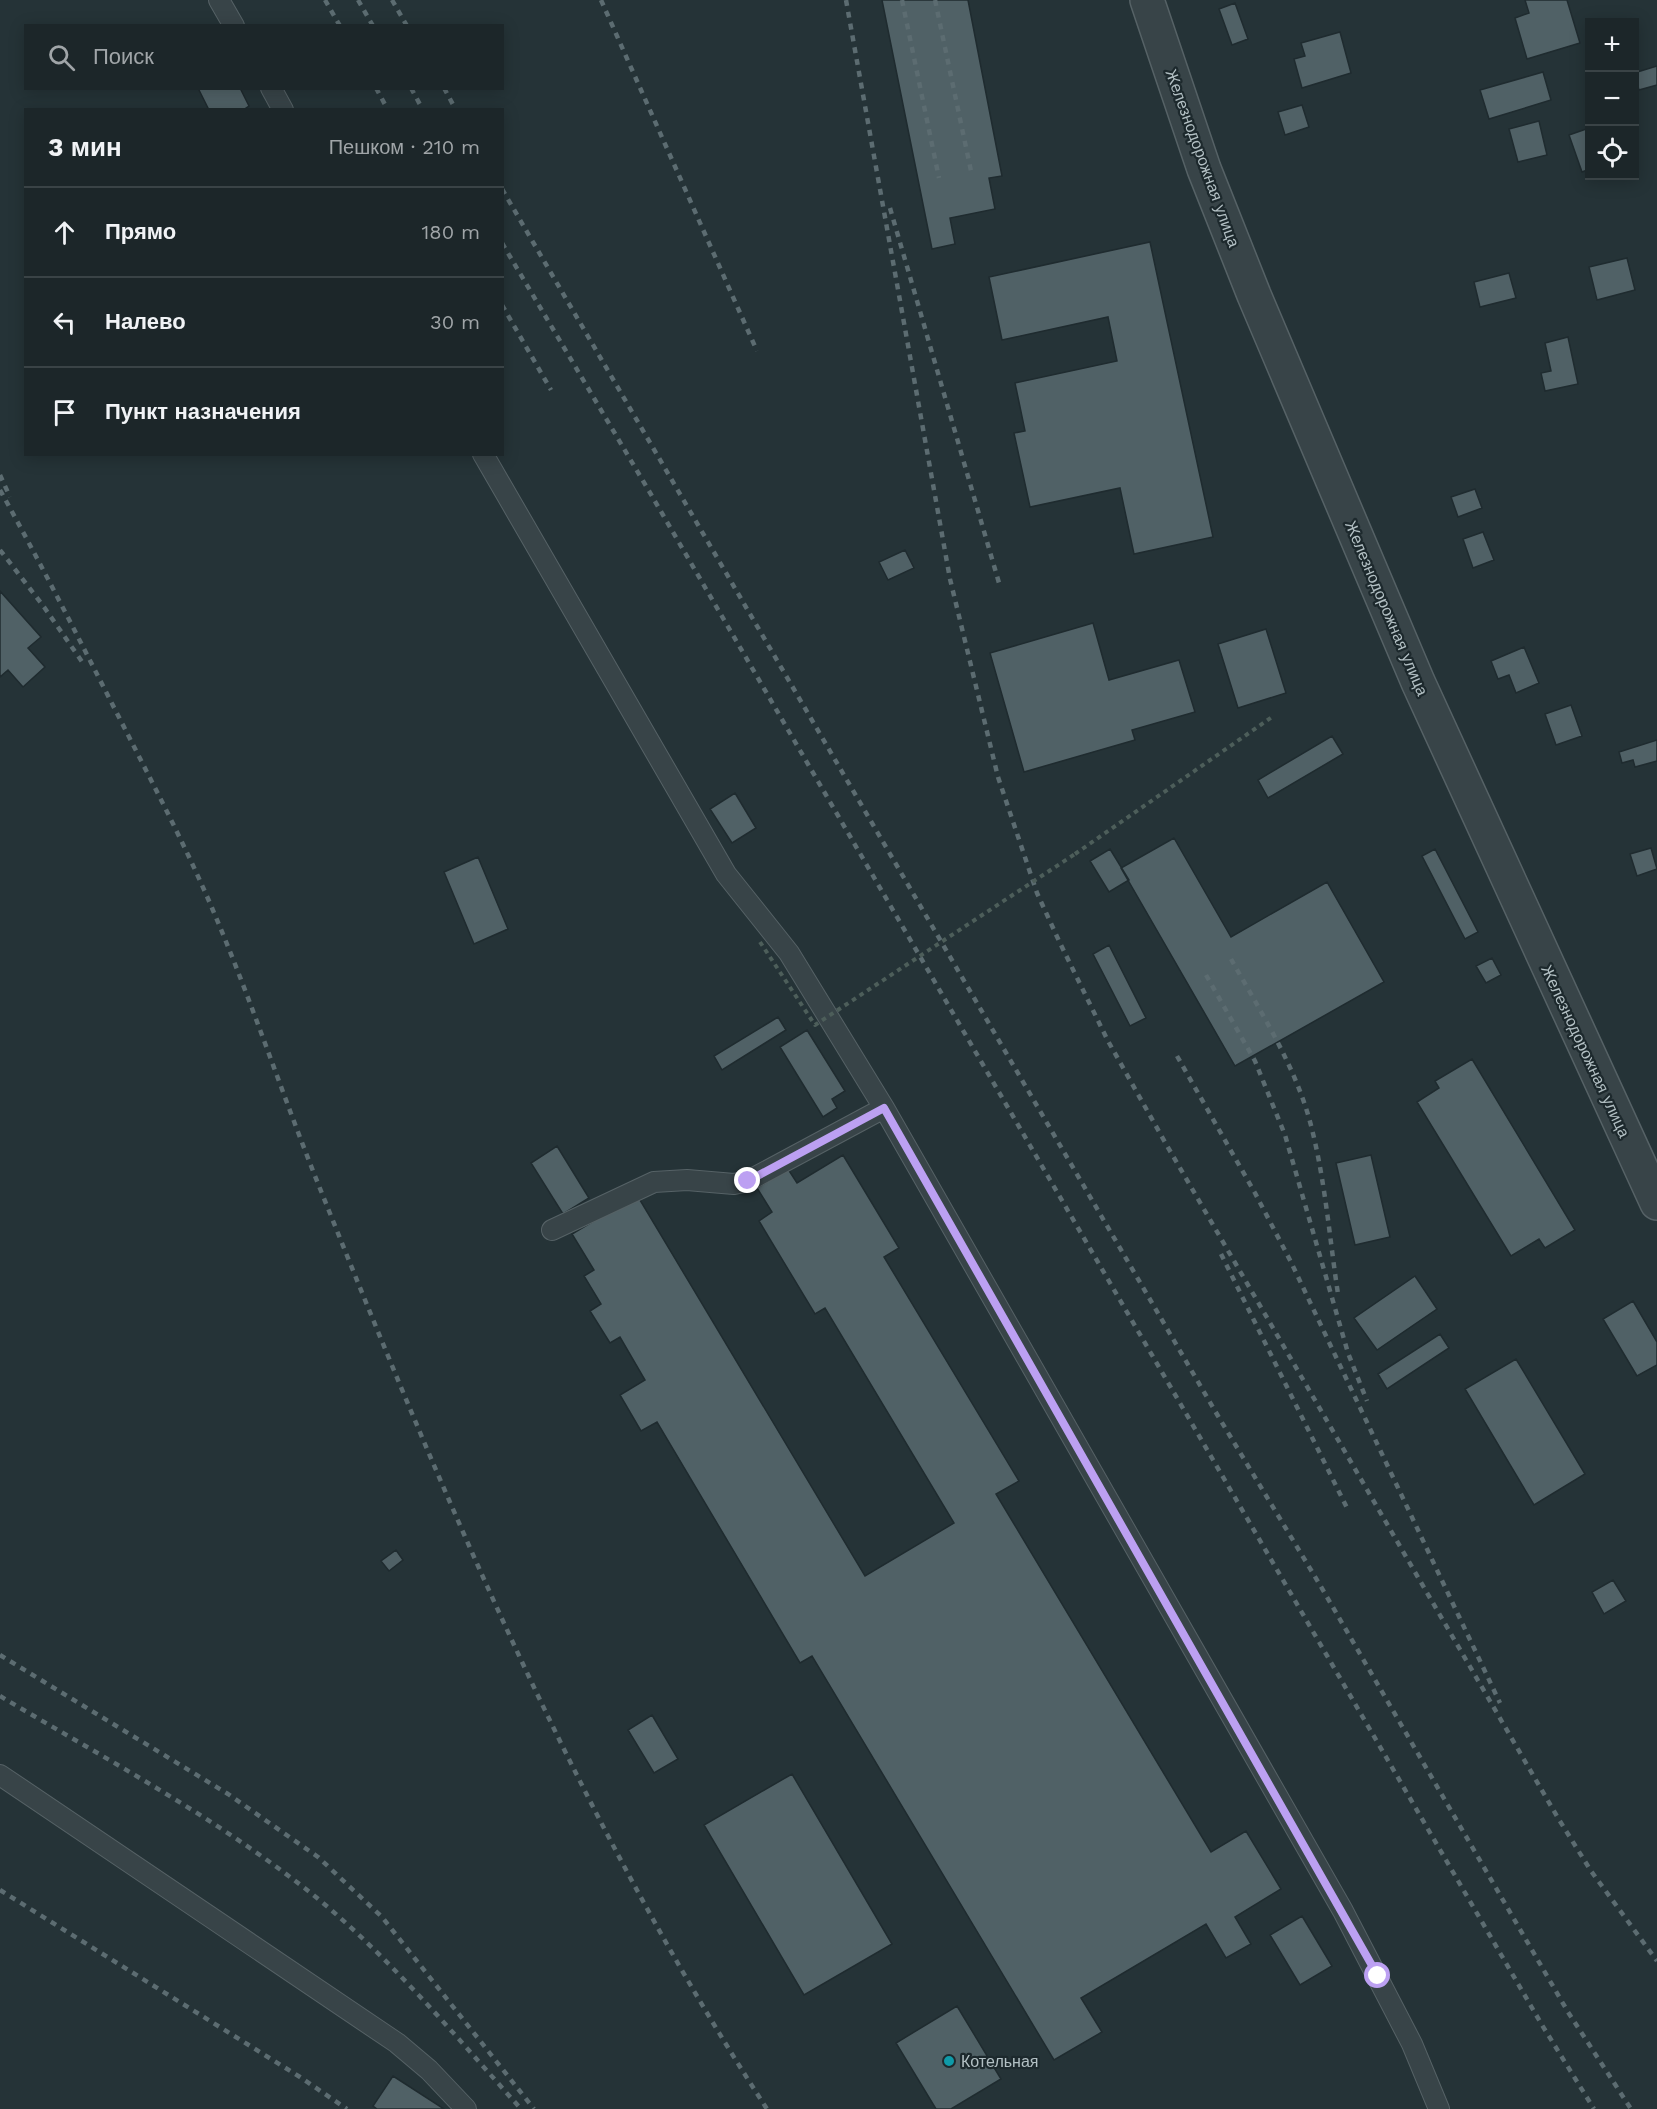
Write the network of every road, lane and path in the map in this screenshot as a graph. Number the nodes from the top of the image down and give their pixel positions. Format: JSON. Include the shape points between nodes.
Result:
{"nodes":[{"id":1,"x":219,"y":0,"type":"edge"},
{"id":2,"x":1147,"y":0,"type":"edge"},
{"id":3,"x":233,"y":24,"type":"edge"},
{"id":4,"x":272,"y":90,"type":"edge"},
{"id":5,"x":282,"y":108,"type":"edge"},
{"id":6,"x":484,"y":456,"type":"edge"},
{"id":7,"x":1272,"y":717,"type":"dead end"},
{"id":8,"x":760,"y":942,"type":"dead end"},
{"id":9,"x":884,"y":1108,"type":"junction"},
{"id":10,"x":1657,"y":1203,"type":"edge"},
{"id":11,"x":552,"y":1230,"type":"dead end"},
{"id":12,"x":0,"y":1775,"type":"edge"},
{"id":13,"x":466,"y":2109,"type":"edge"},
{"id":14,"x":1439,"y":2109,"type":"edge"}],
"edges":[{"from":1,"to":3,"type":"lane"},
{"from":2,"to":10,"type":"street","name":"Железнодорожная улица","via":[[1204,169],[1418,682]]},
{"from":4,"to":5,"type":"lane"},
{"from":6,"to":9,"type":"lane","via":[[726,874],[789,953]]},
{"from":7,"to":8,"type":"path","bridge":true,"via":[[1075,854],[815,1025]]},
{"from":9,"to":11,"type":"lane","via":[[748,1181],[654,1182]]},
{"from":9,"to":14,"type":"lane","via":[[1343,1911],[1407,2034]]},
{"from":12,"to":13,"type":"lane","via":[[397,2043]]}]}
